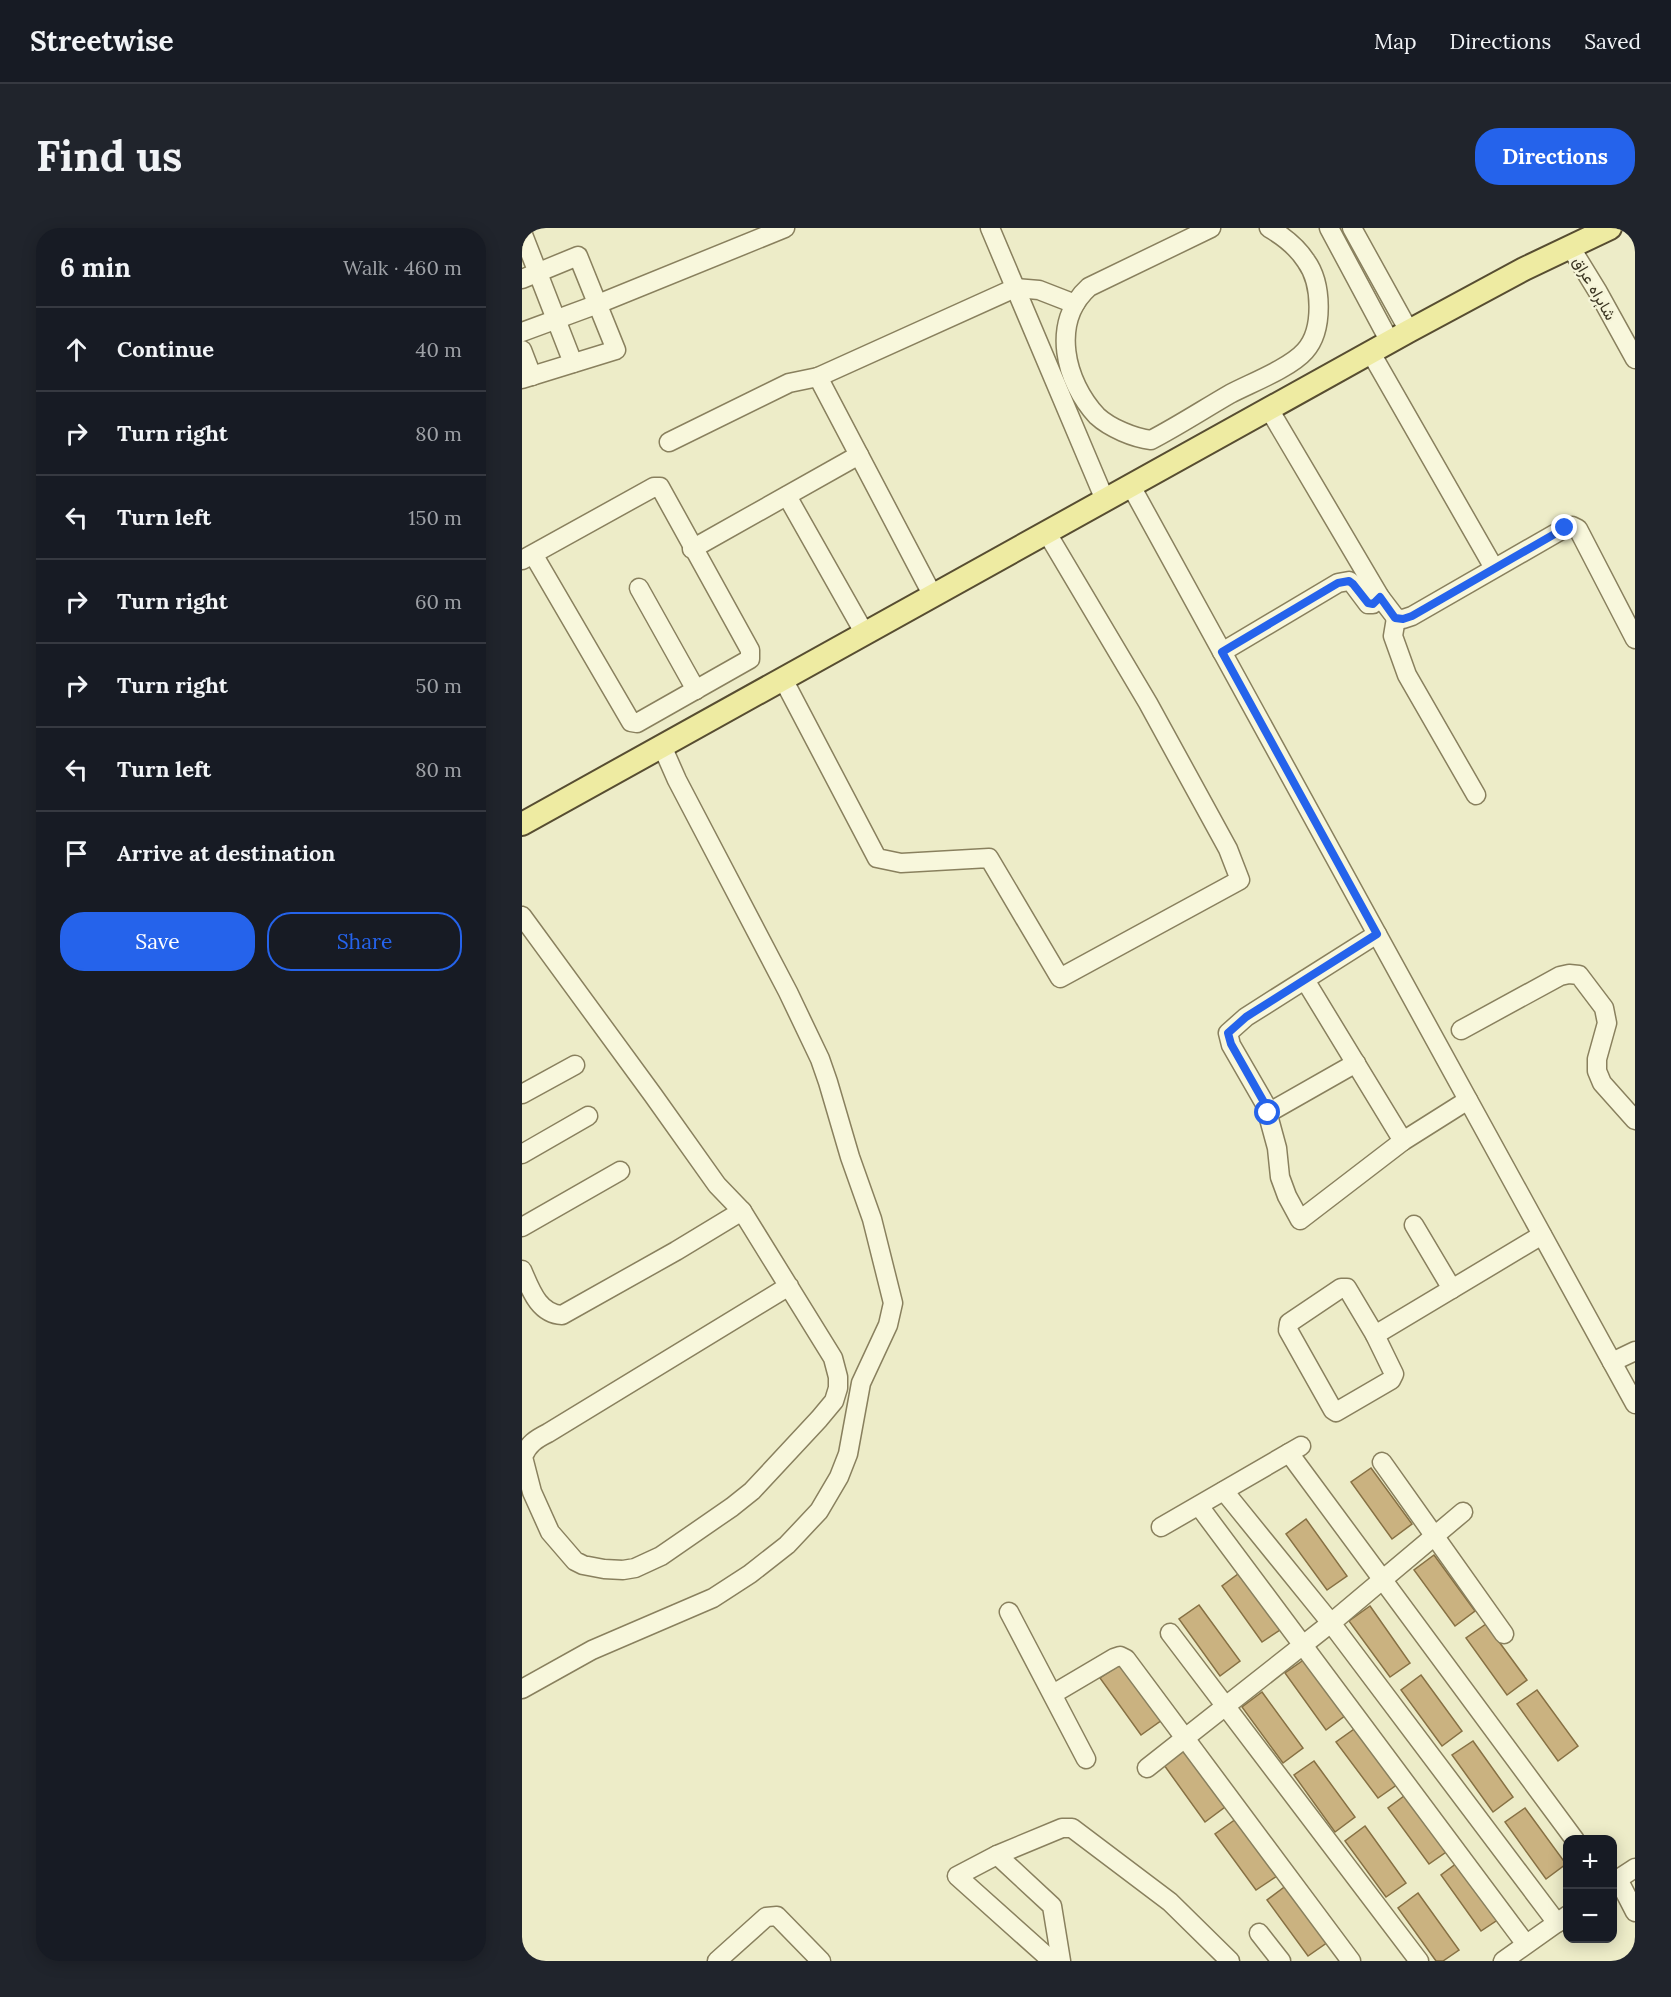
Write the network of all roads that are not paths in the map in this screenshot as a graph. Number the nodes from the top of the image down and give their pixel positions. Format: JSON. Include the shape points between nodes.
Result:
{"nodes":[{"id":1,"x":785,"y":228,"type":"edge"},
{"id":2,"x":1211,"y":228,"type":"edge"},
{"id":3,"x":1269,"y":228,"type":"edge"},
{"id":4,"x":1329,"y":228,"type":"edge"},
{"id":5,"x":1352,"y":228,"type":"edge"},
{"id":6,"x":1610,"y":228,"type":"edge"},
{"id":7,"x":992,"y":229,"type":"edge"},
{"id":8,"x":522,"y":232,"type":"edge"},
{"id":9,"x":1571,"y":248,"type":"junction"},
{"id":10,"x":530,"y":276,"type":"edge"},
{"id":11,"x":1015,"y":288,"type":"junction"},
{"id":12,"x":598,"y":304,"type":"junction"},
{"id":13,"x":1075,"y":304,"type":"junction"},
{"id":14,"x":556,"y":320,"type":"junction"},
{"id":15,"x":522,"y":332,"type":"edge"},
{"id":16,"x":1390,"y":342,"type":"junction"},
{"id":17,"x":522,"y":350,"type":"edge"},
{"id":18,"x":1635,"y":359,"type":"edge"},
{"id":19,"x":573,"y":363,"type":"junction"},
{"id":20,"x":818,"y":377,"type":"junction"},
{"id":21,"x":527,"y":378,"type":"edge"},
{"id":22,"x":1269,"y":409,"type":"junction"},
{"id":23,"x":1099,"y":417,"type":"junction"},
{"id":24,"x":1078,"y":436,"type":"junction"},
{"id":25,"x":669,"y":442,"type":"dead end"},
{"id":26,"x":859,"y":455,"type":"junction"},
{"id":27,"x":1131,"y":486,"type":"junction"},
{"id":28,"x":787,"y":495,"type":"junction"},
{"id":29,"x":1106,"y":500,"type":"junction"},
{"id":30,"x":1047,"y":533,"type":"junction"},
{"id":31,"x":692,"y":549,"type":"junction"},
{"id":32,"x":528,"y":557,"type":"edge"},
{"id":33,"x":1494,"y":568,"type":"junction"},
{"id":34,"x":639,"y":588,"type":"dead end"},
{"id":35,"x":933,"y":596,"type":"junction"},
{"id":36,"x":1380,"y":597,"type":"junction"},
{"id":37,"x":1395,"y":618,"type":"junction"},
{"id":38,"x":865,"y":634,"type":"junction"},
{"id":39,"x":1635,"y":639,"type":"edge"},
{"id":40,"x":1222,"y":652,"type":"junction"},
{"id":41,"x":783,"y":679,"type":"junction"},
{"id":42,"x":696,"y":690,"type":"junction"},
{"id":43,"x":662,"y":746,"type":"junction"},
{"id":44,"x":1476,"y":795,"type":"dead end"},
{"id":45,"x":522,"y":824,"type":"edge"},
{"id":46,"x":522,"y":916,"type":"edge"},
{"id":47,"x":1377,"y":934,"type":"junction"},
{"id":48,"x":1305,"y":980,"type":"junction"},
{"id":49,"x":1461,"y":1030,"type":"dead end"},
{"id":50,"x":1356,"y":1063,"type":"junction"},
{"id":51,"x":575,"y":1065,"type":"dead end"},
{"id":52,"x":522,"y":1094,"type":"edge"},
{"id":53,"x":1468,"y":1100,"type":"junction"},
{"id":54,"x":1268,"y":1113,"type":"junction"},
{"id":55,"x":588,"y":1116,"type":"dead end"},
{"id":56,"x":1635,"y":1120,"type":"edge"},
{"id":57,"x":1403,"y":1141,"type":"junction"},
{"id":58,"x":522,"y":1154,"type":"edge"},
{"id":59,"x":620,"y":1171,"type":"dead end"},
{"id":60,"x":741,"y":1211,"type":"junction"},
{"id":61,"x":1414,"y":1225,"type":"dead end"},
{"id":62,"x":522,"y":1227,"type":"edge"},
{"id":63,"x":1542,"y":1235,"type":"junction"},
{"id":64,"x":522,"y":1270,"type":"edge"},
{"id":65,"x":789,"y":1286,"type":"junction"},
{"id":66,"x":1452,"y":1289,"type":"junction"},
{"id":67,"x":1375,"y":1335,"type":"junction"},
{"id":68,"x":1635,"y":1351,"type":"edge"},
{"id":69,"x":1612,"y":1362,"type":"junction"},
{"id":70,"x":1635,"y":1404,"type":"edge"},
{"id":71,"x":1382,"y":1462,"type":"dead end"},
{"id":72,"x":1224,"y":1491,"type":"junction"},
{"id":73,"x":1198,"y":1506,"type":"junction"},
{"id":74,"x":1463,"y":1512,"type":"dead end"},
{"id":75,"x":1161,"y":1527,"type":"dead end"},
{"id":76,"x":1434,"y":1536,"type":"junction"},
{"id":77,"x":1383,"y":1579,"type":"junction"},
{"id":78,"x":1009,"y":1612,"type":"dead end"},
{"id":79,"x":1331,"y":1623,"type":"junction"},
{"id":80,"x":1170,"y":1633,"type":"dead end"},
{"id":81,"x":1504,"y":1634,"type":"dead end"},
{"id":82,"x":1303,"y":1644,"type":"junction"},
{"id":83,"x":522,"y":1689,"type":"edge"},
{"id":84,"x":1053,"y":1694,"type":"junction"},
{"id":85,"x":1226,"y":1705,"type":"junction"},
{"id":86,"x":1185,"y":1737,"type":"junction"},
{"id":87,"x":1086,"y":1760,"type":"dead end"},
{"id":88,"x":1148,"y":1768,"type":"dead end"},
{"id":89,"x":1572,"y":1835,"type":"edge"},
{"id":90,"x":997,"y":1855,"type":"junction"},
{"id":91,"x":1635,"y":1868,"type":"edge"},
{"id":92,"x":1617,"y":1880,"type":"edge"},
{"id":93,"x":1617,"y":1884,"type":"edge"},
{"id":94,"x":1635,"y":1912,"type":"edge"},
{"id":95,"x":1562,"y":1919,"type":"edge"},
{"id":96,"x":1259,"y":1933,"type":"dead end"},
{"id":97,"x":1526,"y":1943,"type":"junction"},
{"id":98,"x":726,"y":1958,"type":"edge"},
{"id":99,"x":821,"y":1961,"type":"edge"},
{"id":100,"x":1052,"y":1961,"type":"edge"},
{"id":101,"x":1061,"y":1961,"type":"edge"},
{"id":102,"x":1230,"y":1961,"type":"edge"},
{"id":103,"x":1281,"y":1961,"type":"edge"},
{"id":104,"x":1351,"y":1961,"type":"edge"},
{"id":105,"x":1419,"y":1961,"type":"edge"},
{"id":106,"x":1503,"y":1961,"type":"edge"}],
"edges":[{"from":1,"to":12,"type":"street"},
{"from":2,"to":13,"type":"street","via":[[1101,281],[1081,294]]},
{"from":3,"to":23,"type":"street","via":[[1299,251],[1314,276],[1319,322],[1307,349],[1295,360],[1151,441]]},
{"from":4,"to":16,"type":"street"},
{"from":5,"to":16,"type":"street"},
{"from":6,"to":9,"type":"main road"},
{"from":7,"to":11,"type":"street"},
{"from":8,"to":10,"type":"street"},
{"from":9,"to":16,"type":"main road","via":[[1524,269]]},
{"from":9,"to":18,"type":"street","name":"شاہراہ عراق"},
{"from":10,"to":12,"type":"street","via":[[578,256]]},
{"from":10,"to":14,"type":"street"},
{"from":11,"to":13,"type":"street","via":[[1039,290]]},
{"from":11,"to":20,"type":"street"},
{"from":11,"to":24,"type":"street"},
{"from":12,"to":14,"type":"street"},
{"from":12,"to":19,"type":"street","via":[[616,350]]},
{"from":13,"to":23,"type":"street","via":[[1065,337],[1068,365],[1078,390]]},
{"from":14,"to":15,"type":"street"},
{"from":14,"to":19,"type":"street"},
{"from":16,"to":22,"type":"main road"},
{"from":16,"to":33,"type":"street"},
{"from":17,"to":21,"type":"street"},
{"from":19,"to":21,"type":"street"},
{"from":20,"to":25,"type":"street","via":[[789,383]]},
{"from":20,"to":26,"type":"street"},
{"from":22,"to":27,"type":"main road"},
{"from":22,"to":36,"type":"street"},
{"from":23,"to":24,"type":"street"},
{"from":24,"to":29,"type":"street"},
{"from":26,"to":28,"type":"street"},
{"from":26,"to":35,"type":"street"},
{"from":27,"to":29,"type":"main road"},
{"from":27,"to":40,"type":"street"},
{"from":28,"to":31,"type":"street"},
{"from":28,"to":38,"type":"street"},
{"from":29,"to":30,"type":"main road"},
{"from":30,"to":35,"type":"main road"},
{"from":30,"to":41,"type":"street","via":[[1154,714],[1228,849],[1240,880],[1060,978],[989,858],[901,863],[877,858]]},
{"from":31,"to":32,"type":"street","via":[[660,488],[654,487]]},
{"from":31,"to":42,"type":"street","via":[[751,656]]},
{"from":32,"to":42,"type":"street","via":[[631,722],[637,723]]},
{"from":33,"to":37,"type":"street","via":[[1412,616]]},
{"from":33,"to":39,"type":"street","via":[[1565,528],[1578,529]]},
{"from":34,"to":42,"type":"street"},
{"from":35,"to":38,"type":"main road"},
{"from":36,"to":37,"type":"street"},
{"from":36,"to":40,"type":"street","via":[[1373,604],[1368,603],[1349,581],[1338,583]]},
{"from":37,"to":44,"type":"street","via":[[1393,636],[1407,675]]},
{"from":38,"to":41,"type":"main road"},
{"from":40,"to":47,"type":"street"},
{"from":41,"to":43,"type":"main road"},
{"from":43,"to":45,"type":"main road"},
{"from":43,"to":83,"type":"street","via":[[819,1059],[872,1219],[894,1303],[861,1383],[848,1454],[839,1477],[819,1511],[787,1545],[712,1598],[592,1650]]},
{"from":46,"to":60,"type":"street","via":[[717,1185]]},
{"from":47,"to":48,"type":"street"},
{"from":47,"to":53,"type":"street"},
{"from":48,"to":50,"type":"street"},
{"from":48,"to":54,"type":"street","via":[[1228,1033]]},
{"from":49,"to":56,"type":"street","via":[[1560,976],[1579,975],[1604,1008],[1607,1023],[1596,1071]]},
{"from":50,"to":54,"type":"street"},
{"from":50,"to":57,"type":"street"},
{"from":51,"to":52,"type":"street"},
{"from":53,"to":57,"type":"street"},
{"from":53,"to":63,"type":"street"},
{"from":54,"to":57,"type":"street","via":[[1280,1177],[1300,1220]]},
{"from":55,"to":58,"type":"street"},
{"from":59,"to":62,"type":"street"},
{"from":60,"to":64,"type":"street","via":[[562,1315],[547,1311],[539,1303]]},
{"from":60,"to":65,"type":"street"},
{"from":61,"to":66,"type":"street"},
{"from":63,"to":66,"type":"street"},
{"from":63,"to":69,"type":"street"},
{"from":65,"to":65,"type":"street","via":[[833,1358],[838,1377],[834,1401],[752,1491],[661,1556],[623,1570],[575,1561],[550,1532],[538,1505],[522,1457],[526,1449],[535,1439]]},
{"from":66,"to":67,"type":"street"},
{"from":67,"to":67,"type":"street","via":[[1347,1288],[1341,1288],[1288,1326],[1336,1412],[1391,1380],[1394,1374]]},
{"from":68,"to":69,"type":"street"},
{"from":69,"to":70,"type":"street"},
{"from":71,"to":76,"type":"street"},
{"from":72,"to":73,"type":"street"},
{"from":72,"to":77,"type":"street","via":[[1295,1450]]},
{"from":72,"to":79,"type":"street"},
{"from":73,"to":75,"type":"street"},
{"from":73,"to":82,"type":"street"},
{"from":74,"to":76,"type":"street"},
{"from":76,"to":77,"type":"street"},
{"from":76,"to":81,"type":"street"},
{"from":77,"to":79,"type":"street"},
{"from":77,"to":89,"type":"street"},
{"from":78,"to":84,"type":"street"},
{"from":79,"to":82,"type":"street"},
{"from":79,"to":95,"type":"street"},
{"from":80,"to":85,"type":"street"},
{"from":82,"to":85,"type":"street"},
{"from":82,"to":97,"type":"street"},
{"from":84,"to":86,"type":"street","via":[[1120,1656]]},
{"from":84,"to":87,"type":"street"},
{"from":85,"to":86,"type":"street"},
{"from":85,"to":105,"type":"street"},
{"from":86,"to":88,"type":"street"},
{"from":86,"to":104,"type":"street"},
{"from":90,"to":100,"type":"street","via":[[957,1876]]},
{"from":90,"to":101,"type":"street","via":[[1052,1906]]},
{"from":90,"to":102,"type":"street","via":[[1062,1828],[1072,1828],[1170,1902]]},
{"from":91,"to":92,"type":"street"},
{"from":93,"to":94,"type":"street"},
{"from":95,"to":97,"type":"street"},
{"from":96,"to":103,"type":"street"},
{"from":97,"to":106,"type":"street"},
{"from":98,"to":99,"type":"street","via":[[766,1917],[777,1916]]}]}
